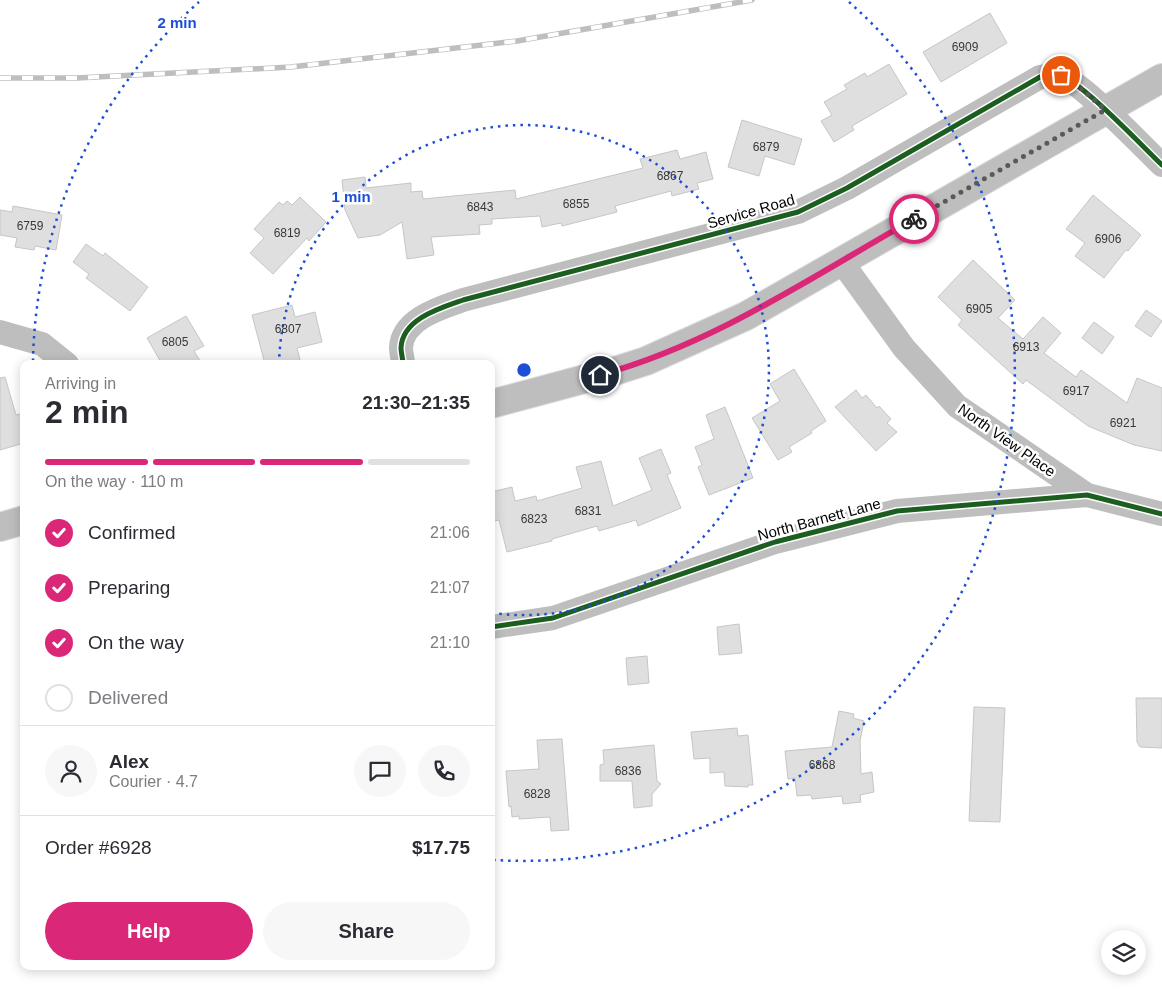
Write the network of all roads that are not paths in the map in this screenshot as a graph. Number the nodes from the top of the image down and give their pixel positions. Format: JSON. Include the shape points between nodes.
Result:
{"nodes":[{"id":1,"x":1162,"y":78,"type":"edge"},
{"id":2,"x":1105,"y":110,"type":"junction"},
{"id":3,"x":1162,"y":164,"type":"edge"},
{"id":4,"x":841,"y":261,"type":"junction"},
{"id":5,"x":0,"y":332,"type":"edge"},
{"id":6,"x":62,"y":360,"type":"edge"},
{"id":7,"x":403,"y":360,"type":"edge"},
{"id":8,"x":495,"y":403,"type":"edge"},
{"id":9,"x":1087,"y":495,"type":"junction"},
{"id":10,"x":1162,"y":514,"type":"edge"},
{"id":11,"x":20,"y":521,"type":"edge"},
{"id":12,"x":0,"y":527,"type":"edge"},
{"id":13,"x":495,"y":626,"type":"edge"}],
"edges":[{"from":1,"to":2,"type":"main road"},
{"from":2,"to":3,"type":"street","name":"Service Road"},
{"from":2,"to":4,"type":"main road"},
{"from":2,"to":7,"type":"street","name":"Service Road","via":[[1061,75],[1040,78],[847,188],[798,212],[438,309],[410,327],[403,339]]},
{"from":4,"to":8,"type":"main road","via":[[746,316],[665,354]]},
{"from":4,"to":9,"type":"street","name":"North View Place","via":[[904,348],[958,406]]},
{"from":5,"to":6,"type":"street","via":[[42,344]]},
{"from":9,"to":10,"type":"street","name":"North Barnett Lane"},
{"from":9,"to":13,"type":"street","name":"North Barnett Lane","via":[[897,511],[775,542],[553,618]]},
{"from":11,"to":12,"type":"main road"}]}
